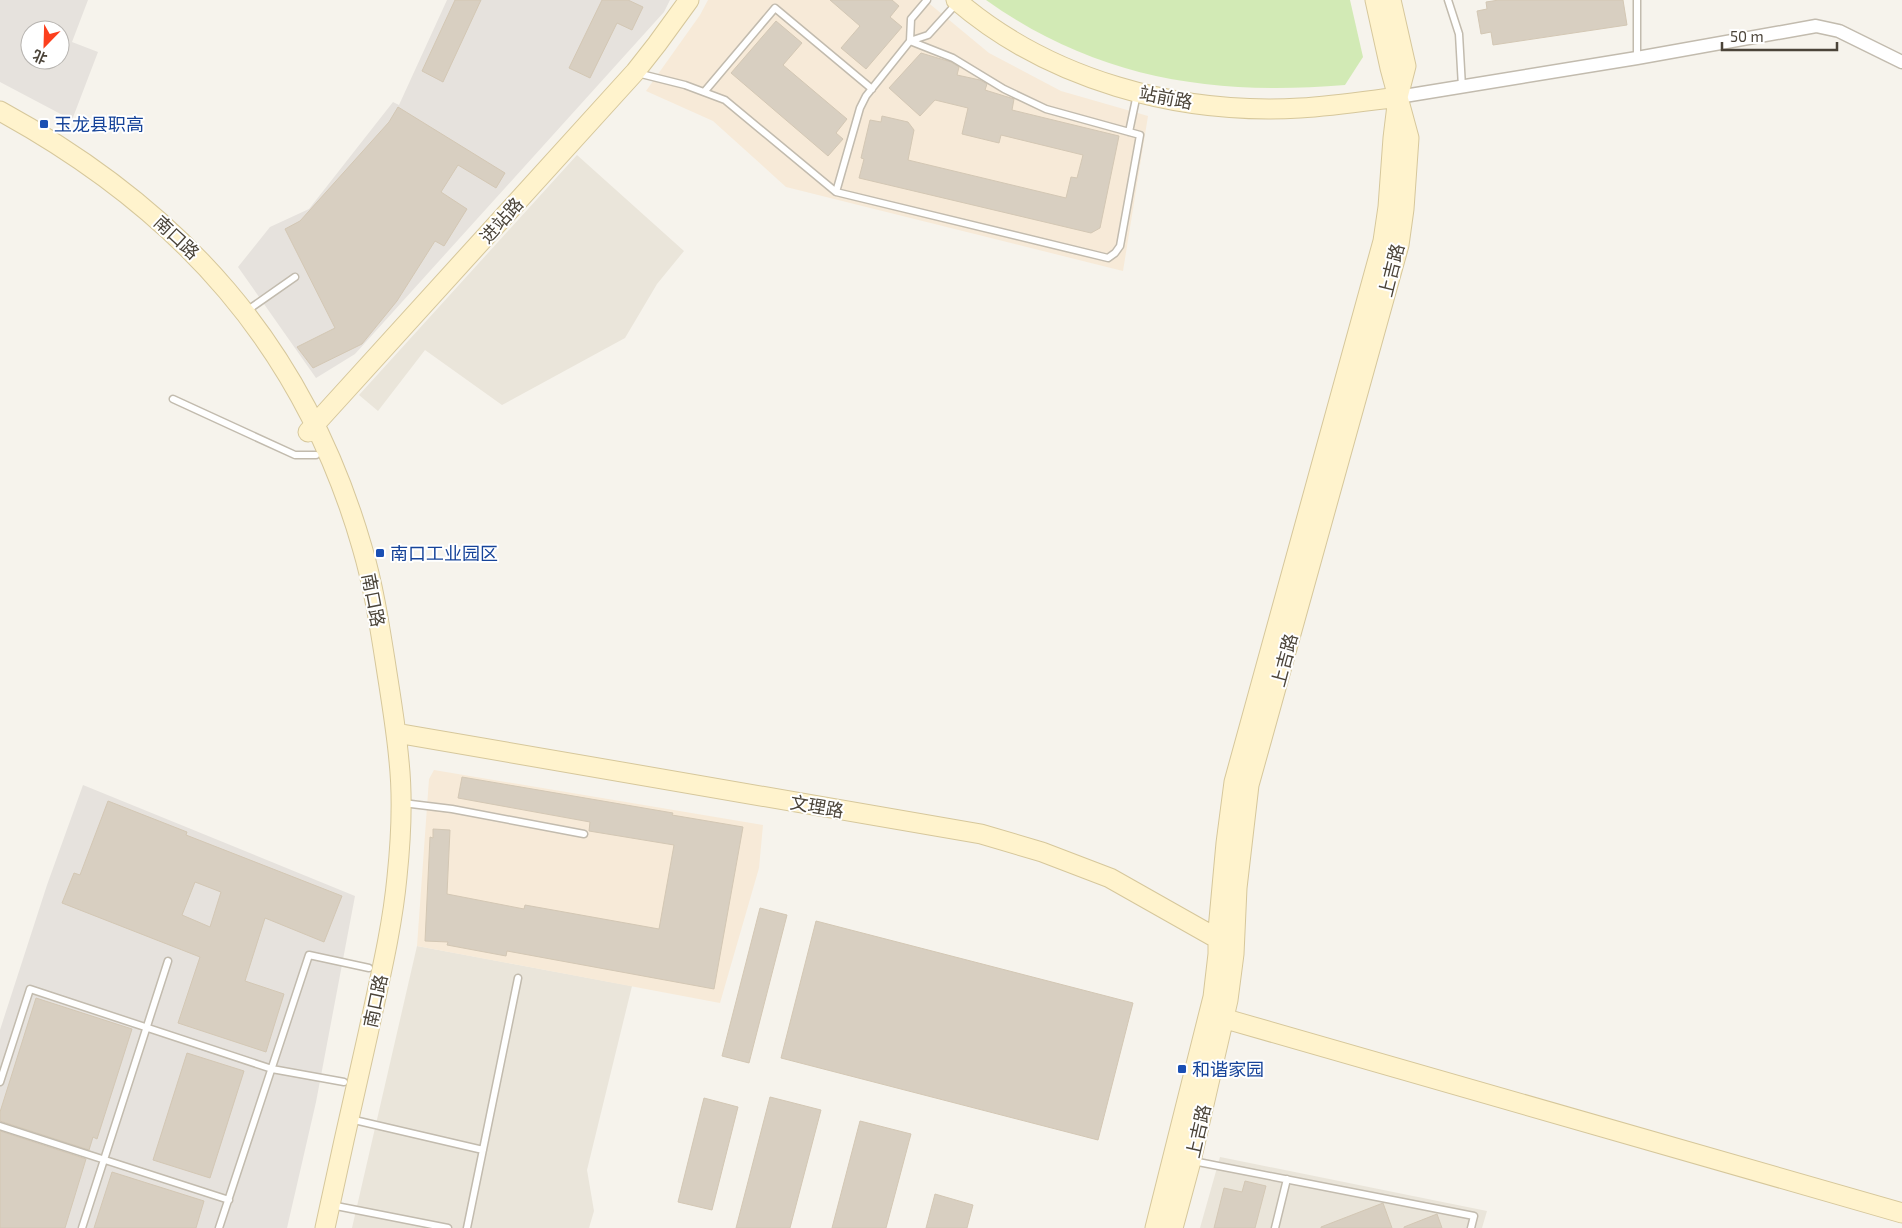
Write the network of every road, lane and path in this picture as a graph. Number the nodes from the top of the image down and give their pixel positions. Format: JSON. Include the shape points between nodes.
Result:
{"nodes":[{"id":1,"x":689,"y":0,"type":"edge"},
{"id":2,"x":927,"y":0,"type":"edge"},
{"id":3,"x":1374,"y":0,"type":"edge"},
{"id":4,"x":1391,"y":0,"type":"edge"},
{"id":5,"x":1448,"y":0,"type":"edge"},
{"id":6,"x":1637,"y":0,"type":"edge"},
{"id":7,"x":957,"y":1,"type":"edge"},
{"id":8,"x":910,"y":41,"type":"junction"},
{"id":9,"x":1637,"y":58,"type":"junction"},
{"id":10,"x":1902,"y":62,"type":"edge"},
{"id":11,"x":635,"y":72,"type":"junction"},
{"id":12,"x":1462,"y":87,"type":"junction"},
{"id":13,"x":872,"y":89,"type":"junction"},
{"id":14,"x":705,"y":91,"type":"junction"},
{"id":15,"x":1137,"y":92,"type":"junction"},
{"id":16,"x":1398,"y":97,"type":"junction"},
{"id":17,"x":0,"y":111,"type":"edge"},
{"id":18,"x":0,"y":126,"type":"edge"},
{"id":19,"x":1129,"y":132,"type":"junction"},
{"id":20,"x":836,"y":192,"type":"junction"},
{"id":21,"x":295,"y":277,"type":"dead end"},
{"id":22,"x":246,"y":312,"type":"junction"},
{"id":23,"x":172,"y":399,"type":"dead end"},
{"id":24,"x":311,"y":429,"type":"junction"},
{"id":25,"x":316,"y":455,"type":"junction"},
{"id":26,"x":396,"y":733,"type":"junction"},
{"id":27,"x":401,"y":803,"type":"junction"},
{"id":28,"x":584,"y":834,"type":"dead end"},
{"id":29,"x":1218,"y":939,"type":"junction"},
{"id":30,"x":168,"y":961,"type":"dead end"},
{"id":31,"x":369,"y":968,"type":"junction"},
{"id":32,"x":518,"y":978,"type":"dead end"},
{"id":33,"x":1218,"y":1010,"type":"junction"},
{"id":34,"x":147,"y":1027,"type":"junction"},
{"id":35,"x":272,"y":1069,"type":"junction"},
{"id":36,"x":0,"y":1082,"type":"edge"},
{"id":37,"x":344,"y":1082,"type":"junction"},
{"id":38,"x":349,"y":1119,"type":"junction"},
{"id":39,"x":0,"y":1126,"type":"edge"},
{"id":40,"x":483,"y":1150,"type":"junction"},
{"id":41,"x":104,"y":1159,"type":"junction"},
{"id":42,"x":1191,"y":1161,"type":"junction"},
{"id":43,"x":1287,"y":1179,"type":"junction"},
{"id":44,"x":229,"y":1200,"type":"junction"},
{"id":45,"x":1902,"y":1201,"type":"edge"},
{"id":46,"x":330,"y":1205,"type":"junction"},
{"id":47,"x":1902,"y":1213,"type":"edge"},
{"id":48,"x":82,"y":1228,"type":"edge"},
{"id":49,"x":219,"y":1228,"type":"edge"},
{"id":50,"x":312,"y":1228,"type":"edge"},
{"id":51,"x":325,"y":1228,"type":"edge"},
{"id":52,"x":448,"y":1228,"type":"edge"},
{"id":53,"x":467,"y":1228,"type":"edge"},
{"id":54,"x":1155,"y":1228,"type":"edge"},
{"id":55,"x":1173,"y":1228,"type":"edge"},
{"id":56,"x":1275,"y":1228,"type":"edge"},
{"id":57,"x":1471,"y":1228,"type":"edge"}],
"edges":[{"from":1,"to":11,"type":"main road","name":"进站路"},
{"from":2,"to":8,"type":"lane","via":[[910,19]]},
{"from":3,"to":16,"type":"main road","name":"上吉路"},
{"from":4,"to":16,"type":"main road","name":"上吉路","via":[[1406,66]]},
{"from":5,"to":12,"type":"lane","via":[[1459,34]]},
{"from":6,"to":9,"type":"lane"},
{"from":7,"to":8,"type":"lane","via":[[928,35]]},
{"from":7,"to":15,"type":"main road","name":"站前路","via":[[997,32],[1046,60]]},
{"from":8,"to":13,"type":"lane"},
{"from":8,"to":19,"type":"lane","via":[[953,58],[1004,89],[1046,109]]},
{"from":9,"to":10,"type":"street","via":[[1816,26],[1839,31]]},
{"from":9,"to":12,"type":"street"},
{"from":11,"to":14,"type":"lane"},
{"from":11,"to":24,"type":"main road","name":"进站路"},
{"from":12,"to":16,"type":"street"},
{"from":13,"to":14,"type":"lane","via":[[775,8]]},
{"from":13,"to":20,"type":"lane","via":[[860,108]]},
{"from":14,"to":20,"type":"lane","via":[[725,100]]},
{"from":15,"to":16,"type":"main road","name":"站前路","via":[[1194,103],[1265,108],[1300,108]]},
{"from":15,"to":19,"type":"lane"},
{"from":16,"to":29,"type":"main road","name":"上吉路","via":[[1383,241],[1234,782]]},
{"from":16,"to":33,"type":"main road","name":"上吉路","via":[[1409,138],[1399,245],[1250,785],[1237,888],[1232,978]]},
{"from":17,"to":22,"type":"main road","name":"南口路","via":[[91,166],[133,198],[199,257]]},
{"from":18,"to":24,"type":"main road","name":"南口路","via":[[84,177],[144,223],[184,260],[247,335]]},
{"from":19,"to":20,"type":"lane","via":[[1140,135],[1120,246],[1108,258]]},
{"from":21,"to":22,"type":"lane"},
{"from":22,"to":24,"type":"main road","name":"南口路","via":[[275,353]]},
{"from":23,"to":25,"type":"lane","via":[[295,455]]},
{"from":24,"to":25,"type":"main road","name":"南口路"},
{"from":24,"to":26,"type":"main road","name":"南口路","via":[[342,484],[363,549],[379,620]]},
{"from":25,"to":31,"type":"main road","name":"南口路","via":[[341,520],[359,586],[387,764],[385,876]]},
{"from":26,"to":27,"type":"main road","name":"南口路"},
{"from":26,"to":29,"type":"main road","name":"文理路","via":[[981,834],[1042,852],[1110,878]]},
{"from":27,"to":28,"type":"lane","via":[[452,808]]},
{"from":27,"to":38,"type":"main road","name":"南口路","via":[[392,919]]},
{"from":29,"to":33,"type":"main road","name":"上吉路"},
{"from":30,"to":34,"type":"lane"},
{"from":31,"to":35,"type":"lane","via":[[309,955]]},
{"from":31,"to":37,"type":"main road","name":"南口路"},
{"from":32,"to":40,"type":"lane"},
{"from":33,"to":42,"type":"main road","name":"上吉路"},
{"from":33,"to":45,"type":"main road"},
{"from":33,"to":47,"type":"main road"},
{"from":33,"to":54,"type":"main road","name":"上吉路"},
{"from":34,"to":35,"type":"lane"},
{"from":34,"to":36,"type":"lane","via":[[30,989]]},
{"from":34,"to":41,"type":"lane"},
{"from":35,"to":37,"type":"lane"},
{"from":35,"to":44,"type":"lane"},
{"from":37,"to":50,"type":"main road","name":"南口路"},
{"from":38,"to":40,"type":"lane"},
{"from":38,"to":46,"type":"main road","name":"南口路"},
{"from":39,"to":41,"type":"lane"},
{"from":40,"to":53,"type":"lane"},
{"from":41,"to":44,"type":"lane"},
{"from":41,"to":48,"type":"lane"},
{"from":42,"to":43,"type":"lane"},
{"from":42,"to":55,"type":"main road","name":"上吉路"},
{"from":43,"to":56,"type":"lane"},
{"from":43,"to":57,"type":"lane","via":[[1474,1216]]},
{"from":44,"to":49,"type":"lane"},
{"from":46,"to":51,"type":"main road","name":"南口路"},
{"from":46,"to":52,"type":"lane"}]}
